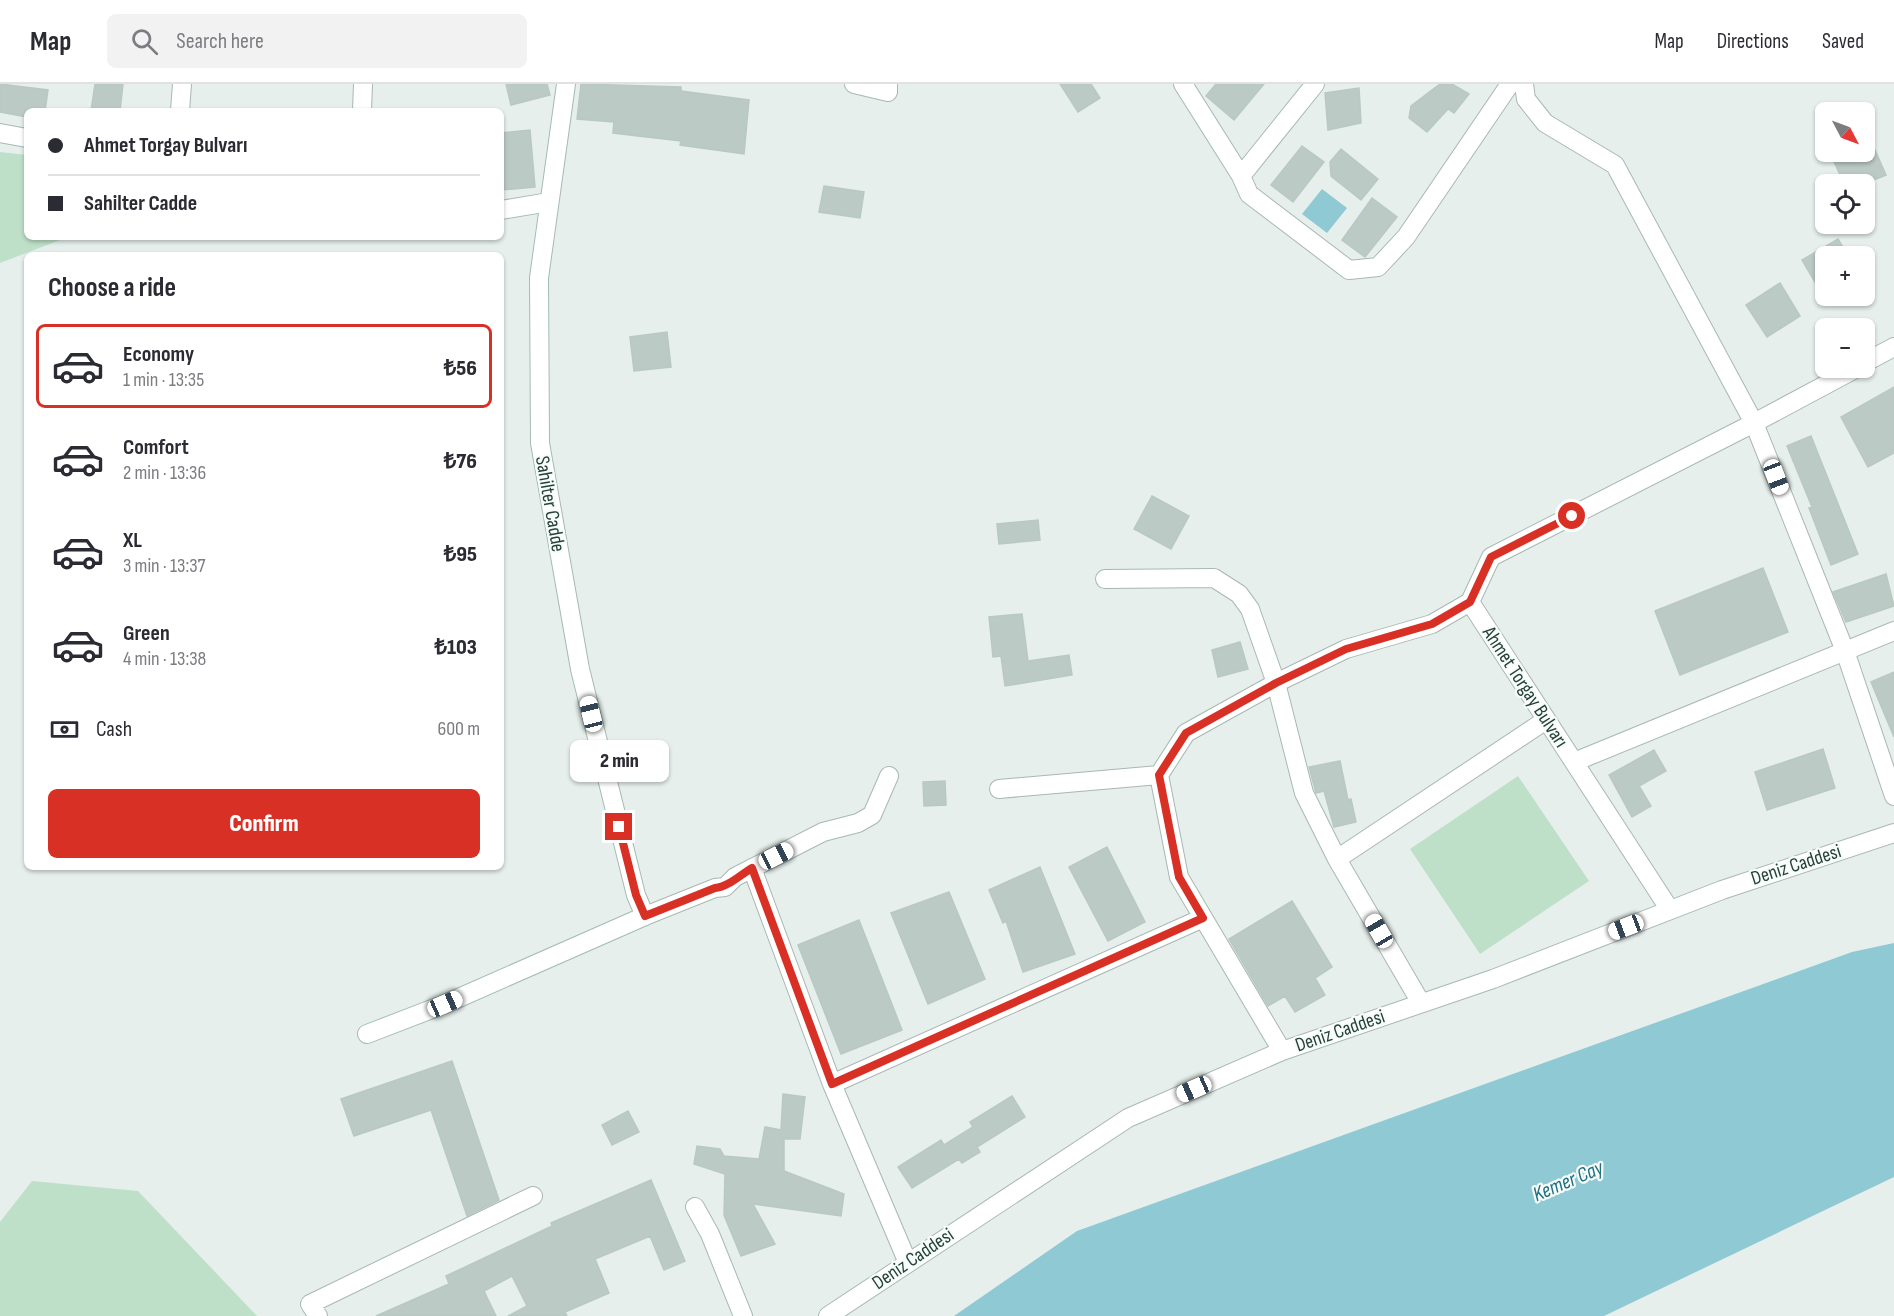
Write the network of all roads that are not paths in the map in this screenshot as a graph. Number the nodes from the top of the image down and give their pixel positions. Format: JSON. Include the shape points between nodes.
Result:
{"nodes":[{"id":1,"x":182,"y":84,"type":"edge"},
{"id":2,"x":363,"y":84,"type":"edge"},
{"id":3,"x":566,"y":84,"type":"edge"},
{"id":4,"x":854,"y":84,"type":"edge"},
{"id":5,"x":888,"y":84,"type":"edge"},
{"id":6,"x":1183,"y":84,"type":"edge"},
{"id":7,"x":1315,"y":84,"type":"edge"},
{"id":8,"x":1510,"y":84,"type":"edge"},
{"id":9,"x":1524,"y":84,"type":"edge"},
{"id":10,"x":180,"y":108,"type":"edge"},
{"id":11,"x":362,"y":108,"type":"edge"},
{"id":12,"x":0,"y":133,"type":"edge"},
{"id":13,"x":24,"y":137,"type":"edge"},
{"id":14,"x":1241,"y":176,"type":"junction"},
{"id":15,"x":549,"y":202,"type":"junction"},
{"id":16,"x":504,"y":210,"type":"edge"},
{"id":17,"x":1894,"y":347,"type":"edge"},
{"id":18,"x":1875,"y":357,"type":"edge"},
{"id":19,"x":1838,"y":378,"type":"edge"},
{"id":20,"x":1754,"y":423,"type":"junction"},
{"id":21,"x":1105,"y":579,"type":"dead end"},
{"id":22,"x":1470,"y":602,"type":"junction"},
{"id":23,"x":1894,"y":631,"type":"edge"},
{"id":24,"x":1845,"y":651,"type":"junction"},
{"id":25,"x":1276,"y":683,"type":"junction"},
{"id":26,"x":1546,"y":720,"type":"junction"},
{"id":27,"x":1574,"y":762,"type":"junction"},
{"id":28,"x":1159,"y":775,"type":"junction"},
{"id":29,"x":889,"y":776,"type":"dead end"},
{"id":30,"x":999,"y":789,"type":"dead end"},
{"id":31,"x":1894,"y":796,"type":"edge"},
{"id":32,"x":1894,"y":833,"type":"edge"},
{"id":33,"x":1337,"y":859,"type":"junction"},
{"id":34,"x":752,"y":868,"type":"junction"},
{"id":35,"x":1670,"y":910,"type":"junction"},
{"id":36,"x":645,"y":916,"type":"junction"},
{"id":37,"x":1203,"y":918,"type":"junction"},
{"id":38,"x":1421,"y":1004,"type":"junction"},
{"id":39,"x":367,"y":1034,"type":"dead end"},
{"id":40,"x":1282,"y":1051,"type":"junction"},
{"id":41,"x":832,"y":1084,"type":"junction"},
{"id":42,"x":533,"y":1196,"type":"dead end"},
{"id":43,"x":695,"y":1207,"type":"dead end"},
{"id":44,"x":908,"y":1263,"type":"junction"},
{"id":45,"x":318,"y":1316,"type":"edge"},
{"id":46,"x":743,"y":1316,"type":"edge"},
{"id":47,"x":828,"y":1316,"type":"edge"}],
"edges":[{"from":1,"to":10,"type":"street"},
{"from":2,"to":11,"type":"street"},
{"from":3,"to":15,"type":"street","name":"Sahilter Cadde"},
{"from":4,"to":5,"type":"street","via":[[888,92]]},
{"from":6,"to":14,"type":"street"},
{"from":7,"to":14,"type":"street"},
{"from":8,"to":14,"type":"street","via":[[1406,237],[1378,267],[1349,270],[1250,194]]},
{"from":9,"to":20,"type":"street","via":[[1526,99],[1545,123],[1615,165]]},
{"from":12,"to":13,"type":"street"},
{"from":15,"to":16,"type":"street"},
{"from":15,"to":36,"type":"street","name":"Sahilter Cadde","via":[[539,278],[540,443],[580,669],[636,895]]},
{"from":17,"to":18,"type":"street"},
{"from":19,"to":20,"type":"street"},
{"from":20,"to":22,"type":"street","via":[[1491,557]]},
{"from":20,"to":24,"type":"street"},
{"from":21,"to":25,"type":"street","via":[[1214,578],[1239,594],[1250,609]]},
{"from":22,"to":25,"type":"street","via":[[1432,624],[1346,649]]},
{"from":22,"to":26,"type":"street","name":"Ahmet Torgay Bulvarı"},
{"from":23,"to":24,"type":"street"},
{"from":24,"to":27,"type":"street"},
{"from":24,"to":31,"type":"street"},
{"from":25,"to":28,"type":"street","via":[[1186,733]]},
{"from":25,"to":33,"type":"street","via":[[1304,793]]},
{"from":26,"to":27,"type":"street","name":"Ahmet Torgay Bulvarı"},
{"from":26,"to":33,"type":"street"},
{"from":27,"to":35,"type":"street","name":"Ahmet Torgay Bulvarı"},
{"from":28,"to":30,"type":"street"},
{"from":28,"to":37,"type":"street","via":[[1179,877]]},
{"from":29,"to":34,"type":"street","via":[[872,815],[823,832]]},
{"from":32,"to":35,"type":"street","name":"Deniz Caddesi"},
{"from":33,"to":38,"type":"street"},
{"from":34,"to":36,"type":"street","via":[[725,887]]},
{"from":34,"to":41,"type":"street"},
{"from":35,"to":38,"type":"street","name":"Deniz Caddesi"},
{"from":36,"to":39,"type":"street"},
{"from":37,"to":40,"type":"street"},
{"from":37,"to":41,"type":"street"},
{"from":38,"to":40,"type":"street","name":"Deniz Caddesi"},
{"from":40,"to":44,"type":"street","name":"Deniz Caddesi","via":[[1128,1118]]},
{"from":41,"to":44,"type":"street"},
{"from":42,"to":45,"type":"street","via":[[310,1304]]},
{"from":43,"to":46,"type":"street"},
{"from":44,"to":47,"type":"street","name":"Deniz Caddesi"}]}
